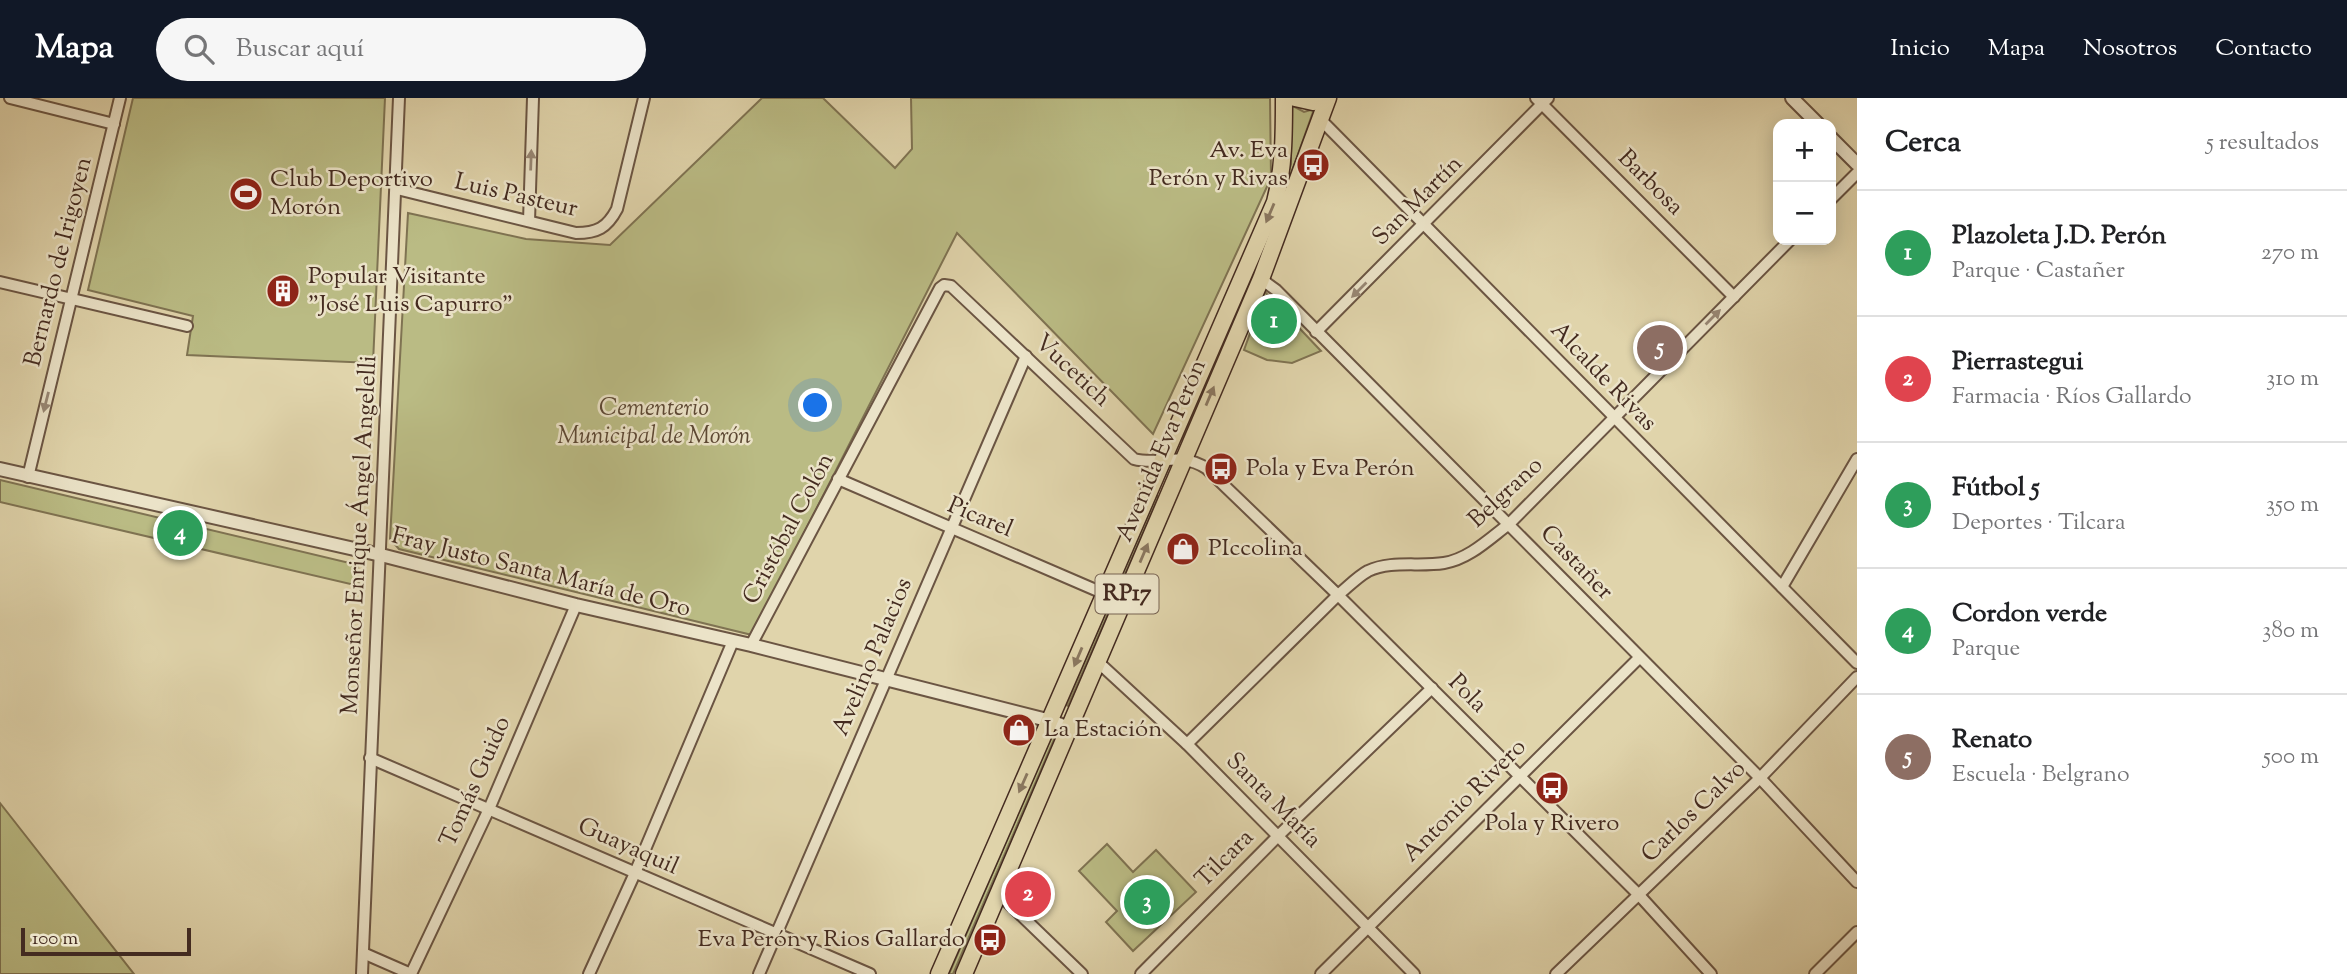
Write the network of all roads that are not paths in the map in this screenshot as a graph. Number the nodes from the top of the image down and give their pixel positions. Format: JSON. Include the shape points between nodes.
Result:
{"nodes":[{"id":1,"x":10,"y":98,"type":"edge"},
{"id":2,"x":120,"y":98,"type":"edge"},
{"id":3,"x":399,"y":98,"type":"edge"},
{"id":4,"x":533,"y":98,"type":"edge"},
{"id":5,"x":644,"y":98,"type":"edge"},
{"id":6,"x":1284,"y":98,"type":"edge"},
{"id":7,"x":1295,"y":98,"type":"edge"},
{"id":8,"x":1327,"y":98,"type":"edge"},
{"id":9,"x":1792,"y":98,"type":"edge"},
{"id":10,"x":1542,"y":100,"type":"edge"},
{"id":11,"x":1320,"y":119,"type":"junction"},
{"id":12,"x":1813,"y":119,"type":"edge"},
{"id":13,"x":114,"y":124,"type":"junction"},
{"id":14,"x":1836,"y":143,"type":"edge"},
{"id":15,"x":1857,"y":164,"type":"edge"},
{"id":16,"x":1857,"y":173,"type":"edge"},
{"id":17,"x":397,"y":190,"type":"junction"},
{"id":18,"x":1836,"y":194,"type":"edge"},
{"id":19,"x":529,"y":221,"type":"junction"},
{"id":20,"x":1424,"y":224,"type":"junction"},
{"id":21,"x":1785,"y":245,"type":"edge"},
{"id":22,"x":1261,"y":279,"type":"junction"},
{"id":23,"x":0,"y":282,"type":"edge"},
{"id":24,"x":944,"y":285,"type":"joint"},
{"id":25,"x":1734,"y":297,"type":"junction"},
{"id":26,"x":72,"y":299,"type":"junction"},
{"id":27,"x":187,"y":326,"type":"dead end"},
{"id":28,"x":1316,"y":332,"type":"junction"},
{"id":29,"x":1026,"y":356,"type":"junction"},
{"id":30,"x":1614,"y":418,"type":"junction"},
{"id":31,"x":1183,"y":458,"type":"junction"},
{"id":32,"x":1162,"y":459,"type":"junction"},
{"id":33,"x":1857,"y":459,"type":"edge"},
{"id":34,"x":0,"y":470,"type":"edge"},
{"id":35,"x":28,"y":477,"type":"junction"},
{"id":36,"x":838,"y":479,"type":"junction"},
{"id":37,"x":1509,"y":524,"type":"junction"},
{"id":38,"x":950,"y":528,"type":"junction"},
{"id":39,"x":381,"y":555,"type":"junction"},
{"id":40,"x":1782,"y":587,"type":"junction"},
{"id":41,"x":1105,"y":594,"type":"junction"},
{"id":42,"x":1338,"y":596,"type":"junction"},
{"id":43,"x":576,"y":605,"type":"junction"},
{"id":44,"x":733,"y":641,"type":"junction"},
{"id":45,"x":751,"y":645,"type":"junction"},
{"id":46,"x":1639,"y":658,"type":"junction"},
{"id":47,"x":1098,"y":662,"type":"junction"},
{"id":48,"x":1857,"y":663,"type":"edge"},
{"id":49,"x":1857,"y":677,"type":"edge"},
{"id":50,"x":886,"y":678,"type":"junction"},
{"id":51,"x":1432,"y":688,"type":"junction"},
{"id":52,"x":1051,"y":721,"type":"junction"},
{"id":53,"x":1069,"y":728,"type":"junction"},
{"id":54,"x":1187,"y":744,"type":"junction"},
{"id":55,"x":370,"y":758,"type":"junction"},
{"id":56,"x":1519,"y":777,"type":"junction"},
{"id":57,"x":1760,"y":778,"type":"junction"},
{"id":58,"x":489,"y":809,"type":"junction"},
{"id":59,"x":1279,"y":835,"type":"junction"},
{"id":60,"x":635,"y":873,"type":"junction"},
{"id":61,"x":1857,"y":882,"type":"edge"},
{"id":62,"x":998,"y":893,"type":"junction"},
{"id":63,"x":1639,"y":895,"type":"junction"},
{"id":64,"x":1367,"y":928,"type":"junction"},
{"id":65,"x":1857,"y":932,"type":"edge"},
{"id":66,"x":775,"y":934,"type":"junction"},
{"id":67,"x":363,"y":953,"type":"junction"},
{"id":68,"x":362,"y":974,"type":"edge"},
{"id":69,"x":411,"y":974,"type":"edge"},
{"id":70,"x":589,"y":974,"type":"edge"},
{"id":71,"x":759,"y":974,"type":"edge"},
{"id":72,"x":870,"y":974,"type":"edge"},
{"id":73,"x":939,"y":974,"type":"edge"},
{"id":74,"x":964,"y":974,"type":"edge"},
{"id":75,"x":1082,"y":974,"type":"edge"},
{"id":76,"x":1141,"y":974,"type":"edge"},
{"id":77,"x":1321,"y":974,"type":"edge"},
{"id":78,"x":1413,"y":974,"type":"edge"},
{"id":79,"x":1556,"y":974,"type":"edge"},
{"id":80,"x":1711,"y":974,"type":"edge"},
{"id":81,"x":1815,"y":974,"type":"edge"}],
"edges":[{"from":1,"to":13,"type":"street"},
{"from":2,"to":13,"type":"street","name":"Bernardo de Irigoyen"},
{"from":3,"to":17,"type":"street","name":"Monseñor Enrique Ángel Angelelli"},
{"from":19,"to":4,"type":"street","one_way":true},
{"from":5,"to":19,"type":"street","name":"Luis Pasteur","via":[[617,209],[609,224],[590,233],[576,233]]},
{"from":6,"to":32,"type":"main road","name":"Avenida Eva Perón","number":"RP17","one_way":true,"via":[[1284,153],[1275,202]]},
{"from":7,"to":8,"type":"main road","via":[[1313,102]]},
{"from":8,"to":11,"type":"main road","name":"Avenida Eva Perón","number":"RP17"},
{"from":9,"to":12,"type":"street"},
{"from":10,"to":20,"type":"street","name":"San Martín"},
{"from":10,"to":25,"type":"street","name":"Barbosa"},
{"from":11,"to":20,"type":"street","name":"Alcalde Rivas"},
{"from":11,"to":22,"type":"main road","name":"Avenida Eva Perón","number":"RP17"},
{"from":13,"to":26,"type":"street","name":"Bernardo de Irigoyen"},
{"from":14,"to":15,"type":"street"},
{"from":16,"to":18,"type":"street"},
{"from":17,"to":19,"type":"street","name":"Luis Pasteur"},
{"from":17,"to":39,"type":"street","name":"Monseñor Enrique Ángel Angelelli"},
{"from":20,"to":28,"type":"street","name":"San Martín","one_way":true},
{"from":20,"to":30,"type":"street","name":"Alcalde Rivas"},
{"from":21,"to":25,"type":"street","name":"Belgrano"},
{"from":22,"to":28,"type":"street","name":"Castañer"},
{"from":31,"to":22,"type":"main road","name":"Avenida Eva Perón","number":"RP17","one_way":true},
{"from":23,"to":26,"type":"street"},
{"from":24,"to":29,"type":"street","name":"Vucetich","via":[[951,286]]},
{"from":24,"to":36,"type":"street","name":"Cristóbal Colón"},
{"from":30,"to":25,"type":"street","name":"Belgrano","one_way":true},
{"from":26,"to":27,"type":"street"},
{"from":26,"to":35,"type":"street","name":"Bernardo de Irigoyen","one_way":true},
{"from":28,"to":37,"type":"street","name":"Castañer"},
{"from":29,"to":32,"type":"street","name":"Vucetich","via":[[1134,459]]},
{"from":29,"to":38,"type":"street","name":"Avelino Palacios"},
{"from":30,"to":37,"type":"street","name":"Belgrano"},
{"from":30,"to":40,"type":"street","name":"Alcalde Rivas"},
{"from":31,"to":32,"type":"street","name":"Vucetich"},
{"from":31,"to":42,"type":"street","name":"Pola","via":[[1206,468]]},
{"from":47,"to":31,"type":"main road","name":"Avenida Eva Perón","number":"RP17","one_way":true},
{"from":32,"to":41,"type":"main road","name":"Avenida Eva Perón","number":"RP17"},
{"from":33,"to":40,"type":"street"},
{"from":34,"to":35,"type":"street","name":"Fray Justo Santa María de Oro"},
{"from":35,"to":39,"type":"street","name":"Fray Justo Santa María de Oro"},
{"from":36,"to":38,"type":"street","name":"Picarel"},
{"from":36,"to":45,"type":"street","name":"Cristóbal Colón"},
{"from":37,"to":42,"type":"street","name":"Belgrano","via":[[1460,558],[1377,567]]},
{"from":37,"to":46,"type":"street","name":"Castañer"},
{"from":38,"to":41,"type":"street","name":"Picarel"},
{"from":38,"to":50,"type":"street","name":"Avelino Palacios"},
{"from":39,"to":43,"type":"street","name":"Fray Justo Santa María de Oro"},
{"from":39,"to":55,"type":"street","name":"Monseñor Enrique Ángel Angelelli"},
{"from":40,"to":48,"type":"street","name":"Alcalde Rivas"},
{"from":41,"to":52,"type":"main road","name":"Avenida Eva Perón","number":"RP17","one_way":true},
{"from":42,"to":51,"type":"street","name":"Pola"},
{"from":42,"to":54,"type":"street","name":"Belgrano"},
{"from":43,"to":44,"type":"street","name":"Fray Justo Santa María de Oro"},
{"from":43,"to":58,"type":"street","name":"Tomás Guido"},
{"from":44,"to":45,"type":"street","name":"Fray Justo Santa María de Oro"},
{"from":44,"to":60,"type":"street"},
{"from":45,"to":50,"type":"street","name":"Fray Justo Santa María de Oro"},
{"from":46,"to":56,"type":"street","name":"Antonio Rivero"},
{"from":46,"to":57,"type":"street","name":"Castañer"},
{"from":47,"to":53,"type":"main road","name":"Avenida Eva Perón","number":"RP17"},
{"from":47,"to":54,"type":"street","name":"Santa María"},
{"from":49,"to":57,"type":"street","name":"Carlos Calvo"},
{"from":50,"to":52,"type":"street","name":"Fray Justo Santa María de Oro"},
{"from":50,"to":66,"type":"street","name":"Avelino Palacios"},
{"from":51,"to":56,"type":"street","name":"Pola"},
{"from":51,"to":59,"type":"street","name":"Tilcara"},
{"from":52,"to":53,"type":"street","name":"Fray Justo Santa María de Oro"},
{"from":52,"to":73,"type":"main road","name":"Avenida Eva Perón","number":"RP17","one_way":true},
{"from":53,"to":62,"type":"main road","name":"Avenida Eva Perón","number":"RP17"},
{"from":54,"to":59,"type":"street","name":"Santa María"},
{"from":55,"to":58,"type":"street","name":"Guayaquil"},
{"from":55,"to":67,"type":"street","name":"Monseñor Enrique Ángel Angelelli"},
{"from":56,"to":63,"type":"street","name":"Pola"},
{"from":56,"to":64,"type":"street","name":"Antonio Rivero"},
{"from":57,"to":61,"type":"street","name":"Castañer"},
{"from":57,"to":63,"type":"street","name":"Carlos Calvo"},
{"from":58,"to":60,"type":"street","name":"Guayaquil"},
{"from":58,"to":69,"type":"street","name":"Tomás Guido"},
{"from":59,"to":64,"type":"street","name":"Santa María"},
{"from":59,"to":76,"type":"street","name":"Tilcara"},
{"from":60,"to":66,"type":"street","name":"Guayaquil"},
{"from":60,"to":70,"type":"street"},
{"from":62,"to":74,"type":"main road","name":"Avenida Eva Perón","number":"RP17"},
{"from":62,"to":75,"type":"street"},
{"from":63,"to":79,"type":"street","name":"Carlos Calvo"},
{"from":63,"to":80,"type":"street","name":"Pola"},
{"from":64,"to":77,"type":"street","name":"Antonio Rivero"},
{"from":64,"to":78,"type":"street","name":"Santa María"},
{"from":65,"to":81,"type":"street"},
{"from":66,"to":71,"type":"street","name":"Avelino Palacios"},
{"from":66,"to":72,"type":"street","name":"Guayaquil"},
{"from":67,"to":68,"type":"street","name":"Monseñor Enrique Ángel Angelelli"},
{"from":67,"to":69,"type":"street"}]}
